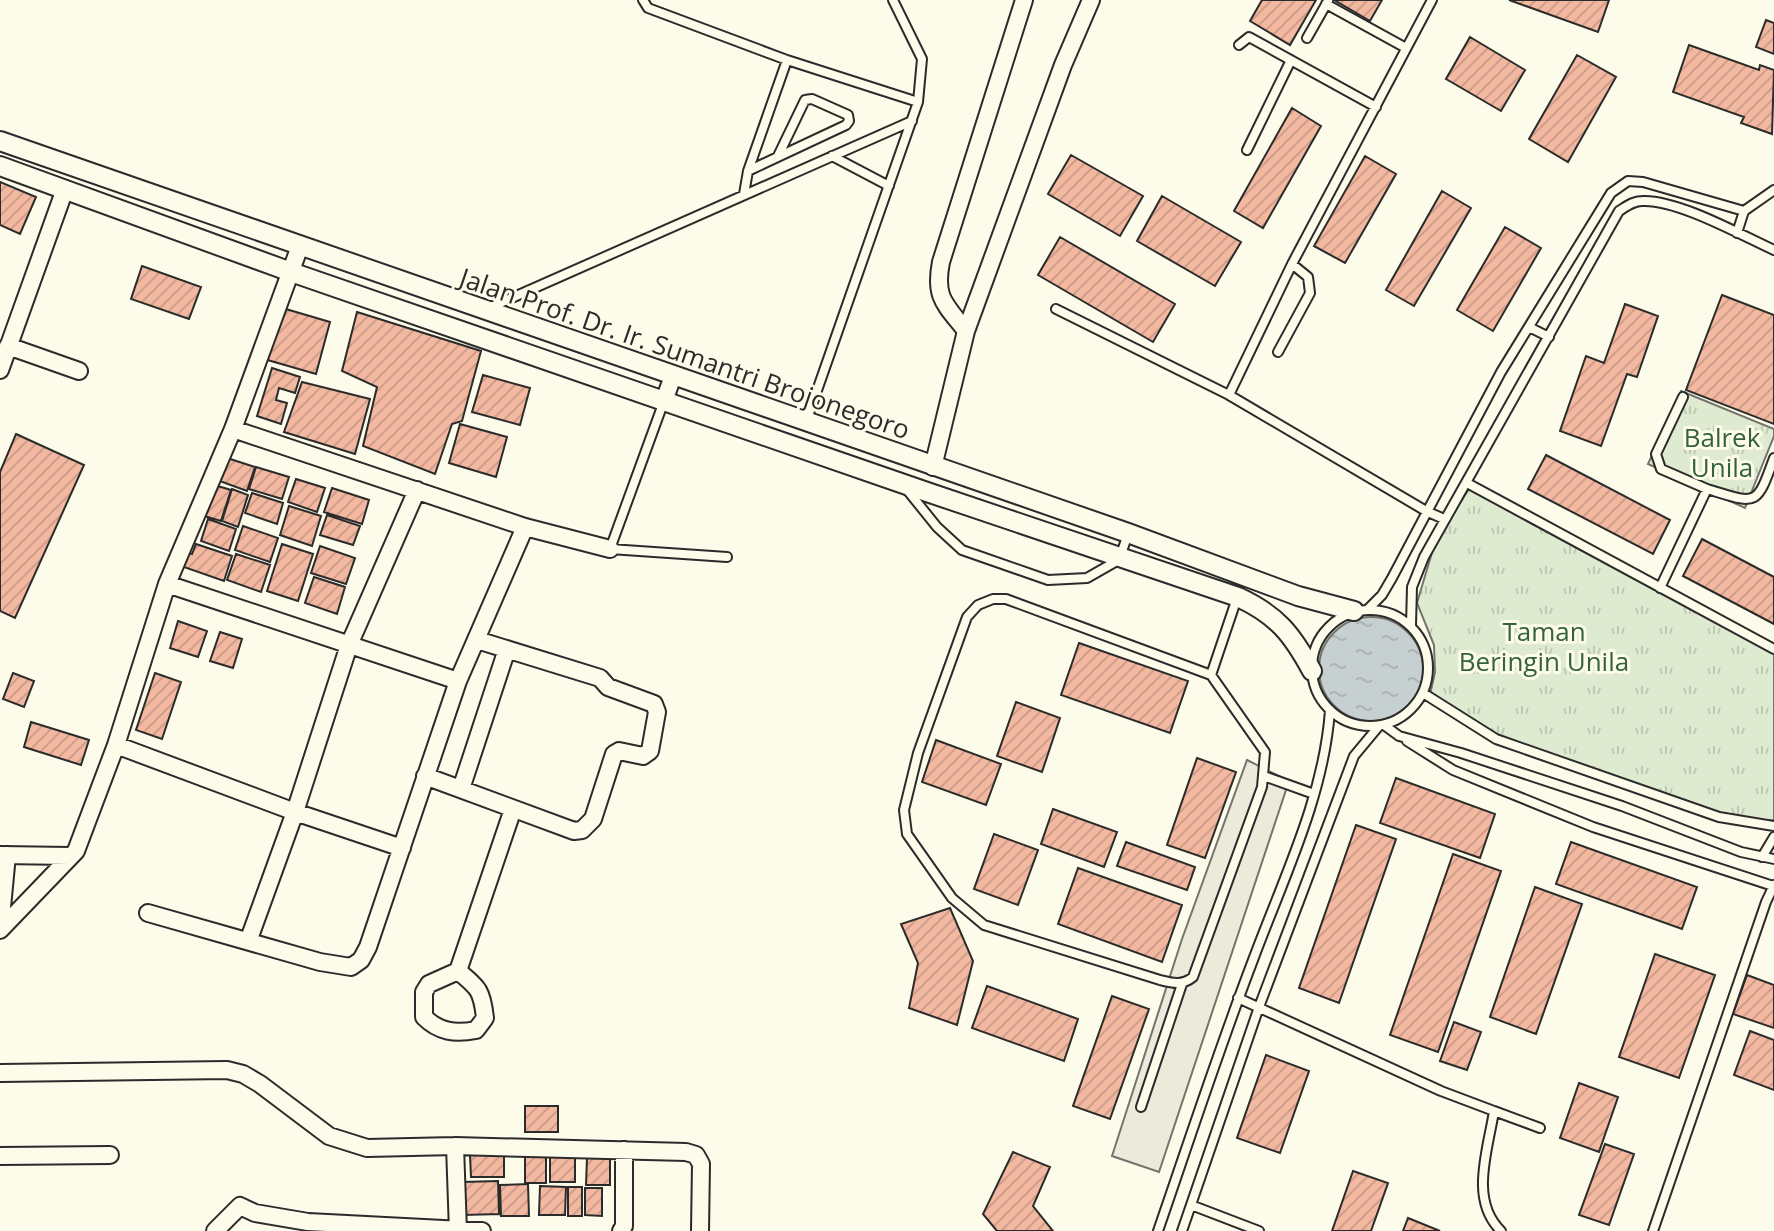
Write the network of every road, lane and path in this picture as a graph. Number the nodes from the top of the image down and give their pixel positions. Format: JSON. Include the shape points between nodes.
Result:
{"nodes":[{"id":1,"x":643,"y":0,"type":"edge"},
{"id":2,"x":893,"y":0,"type":"edge"},
{"id":3,"x":1024,"y":0,"type":"edge"},
{"id":4,"x":1091,"y":0,"type":"edge"},
{"id":5,"x":1432,"y":0,"type":"edge"},
{"id":6,"x":1327,"y":2,"type":"edge"},
{"id":7,"x":1307,"y":38,"type":"dead end"},
{"id":8,"x":1239,"y":45,"type":"dead end"},
{"id":9,"x":1406,"y":48,"type":"junction"},
{"id":10,"x":787,"y":60,"type":"junction"},
{"id":11,"x":1291,"y":60,"type":"junction"},
{"id":12,"x":918,"y":102,"type":"junction"},
{"id":13,"x":1376,"y":107,"type":"junction"},
{"id":14,"x":912,"y":121,"type":"junction"},
{"id":15,"x":0,"y":141,"type":"edge"},
{"id":16,"x":1247,"y":150,"type":"dead end"},
{"id":17,"x":778,"y":156,"type":"junction"},
{"id":18,"x":832,"y":156,"type":"junction"},
{"id":19,"x":0,"y":166,"type":"edge"},
{"id":20,"x":748,"y":171,"type":"junction"},
{"id":21,"x":889,"y":186,"type":"junction"},
{"id":22,"x":65,"y":189,"type":"junction"},
{"id":23,"x":1774,"y":190,"type":"edge"},
{"id":24,"x":744,"y":194,"type":"junction"},
{"id":25,"x":1744,"y":211,"type":"junction"},
{"id":26,"x":1737,"y":233,"type":"junction"},
{"id":27,"x":300,"y":246,"type":"junction"},
{"id":28,"x":1774,"y":250,"type":"edge"},
{"id":29,"x":1292,"y":264,"type":"junction"},
{"id":30,"x":291,"y":272,"type":"junction"},
{"id":31,"x":1056,"y":309,"type":"dead end"},
{"id":32,"x":484,"y":310,"type":"junction"},
{"id":33,"x":1529,"y":327,"type":"junction"},
{"id":34,"x":966,"y":331,"type":"junction"},
{"id":35,"x":1549,"y":337,"type":"junction"},
{"id":36,"x":8,"y":346,"type":"junction"},
{"id":37,"x":1278,"y":352,"type":"dead end"},
{"id":38,"x":0,"y":370,"type":"edge"},
{"id":39,"x":79,"y":371,"type":"dead end"},
{"id":40,"x":673,"y":376,"type":"junction"},
{"id":41,"x":1229,"y":395,"type":"junction"},
{"id":42,"x":1683,"y":397,"type":"dead end"},
{"id":43,"x":664,"y":401,"type":"junction"},
{"id":44,"x":806,"y":423,"type":"junction"},
{"id":45,"x":233,"y":429,"type":"junction"},
{"id":46,"x":1774,"y":458,"type":"edge"},
{"id":47,"x":933,"y":467,"type":"junction"},
{"id":48,"x":901,"y":483,"type":"junction"},
{"id":49,"x":1467,"y":483,"type":"junction"},
{"id":50,"x":1707,"y":489,"type":"junction"},
{"id":51,"x":417,"y":490,"type":"junction"},
{"id":52,"x":1426,"y":511,"type":"junction"},
{"id":53,"x":1444,"y":519,"type":"junction"},
{"id":54,"x":525,"y":527,"type":"junction"},
{"id":55,"x":1128,"y":533,"type":"junction"},
{"id":56,"x":610,"y":549,"type":"junction"},
{"id":57,"x":1113,"y":554,"type":"junction"},
{"id":58,"x":727,"y":557,"type":"dead end"},
{"id":59,"x":167,"y":584,"type":"junction"},
{"id":60,"x":1660,"y":588,"type":"junction"},
{"id":61,"x":1238,"y":597,"type":"junction"},
{"id":62,"x":1361,"y":610,"type":"junction"},
{"id":63,"x":1411,"y":625,"type":"junction"},
{"id":64,"x":477,"y":640,"type":"junction"},
{"id":65,"x":349,"y":645,"type":"junction"},
{"id":66,"x":507,"y":649,"type":"junction"},
{"id":67,"x":1774,"y":649,"type":"edge"},
{"id":68,"x":1312,"y":671,"type":"junction"},
{"id":69,"x":1211,"y":675,"type":"junction"},
{"id":70,"x":458,"y":681,"type":"junction"},
{"id":71,"x":1423,"y":693,"type":"junction"},
{"id":72,"x":1330,"y":710,"type":"junction"},
{"id":73,"x":1381,"y":725,"type":"junction"},
{"id":74,"x":1399,"y":736,"type":"junction"},
{"id":75,"x":116,"y":745,"type":"junction"},
{"id":76,"x":425,"y":776,"type":"junction"},
{"id":77,"x":1264,"y":776,"type":"junction"},
{"id":78,"x":461,"y":789,"type":"junction"},
{"id":79,"x":1314,"y":794,"type":"junction"},
{"id":80,"x":513,"y":809,"type":"junction"},
{"id":81,"x":295,"y":812,"type":"junction"},
{"id":82,"x":1774,"y":826,"type":"edge"},
{"id":83,"x":1774,"y":837,"type":"edge"},
{"id":84,"x":402,"y":848,"type":"junction"},
{"id":85,"x":3,"y":855,"type":"edge"},
{"id":86,"x":70,"y":856,"type":"junction"},
{"id":87,"x":1762,"y":857,"type":"junction"},
{"id":88,"x":1774,"y":859,"type":"edge"},
{"id":89,"x":1774,"y":886,"type":"edge"},
{"id":90,"x":148,"y":913,"type":"dead end"},
{"id":91,"x":0,"y":929,"type":"edge"},
{"id":92,"x":249,"y":939,"type":"junction"},
{"id":93,"x":458,"y":971,"type":"dead end"},
{"id":94,"x":1182,"y":984,"type":"junction"},
{"id":95,"x":1238,"y":998,"type":"junction"},
{"id":96,"x":1259,"y":1007,"type":"junction"},
{"id":97,"x":0,"y":1073,"type":"edge"},
{"id":98,"x":1141,"y":1107,"type":"dead end"},
{"id":99,"x":1494,"y":1111,"type":"junction"},
{"id":100,"x":1540,"y":1128,"type":"dead end"},
{"id":101,"x":455,"y":1146,"type":"junction"},
{"id":102,"x":624,"y":1150,"type":"junction"},
{"id":103,"x":110,"y":1155,"type":"dead end"},
{"id":104,"x":0,"y":1156,"type":"edge"},
{"id":105,"x":1191,"y":1205,"type":"junction"},
{"id":106,"x":328,"y":1227,"type":"edge"},
{"id":107,"x":458,"y":1230,"type":"edge"},
{"id":108,"x":215,"y":1231,"type":"edge"},
{"id":109,"x":482,"y":1231,"type":"edge"},
{"id":110,"x":621,"y":1231,"type":"edge"},
{"id":111,"x":700,"y":1231,"type":"edge"},
{"id":112,"x":1158,"y":1231,"type":"edge"},
{"id":113,"x":1182,"y":1231,"type":"edge"},
{"id":114,"x":1259,"y":1231,"type":"edge"},
{"id":115,"x":1501,"y":1231,"type":"edge"},
{"id":116,"x":1653,"y":1231,"type":"edge"}],
"edges":[{"from":1,"to":10,"type":"lane","via":[[648,8]]},
{"from":2,"to":12,"type":"lane","via":[[922,59]]},
{"from":3,"to":34,"type":"street","via":[[936,284],[940,299]]},
{"from":4,"to":34,"type":"street"},
{"from":5,"to":9,"type":"lane"},
{"from":6,"to":7,"type":"lane"},
{"from":6,"to":9,"type":"lane"},
{"from":8,"to":11,"type":"lane","via":[[1249,37]]},
{"from":9,"to":13,"type":"lane"},
{"from":10,"to":12,"type":"lane"},
{"from":10,"to":20,"type":"lane"},
{"from":11,"to":13,"type":"lane"},
{"from":11,"to":16,"type":"lane"},
{"from":12,"to":14,"type":"lane"},
{"from":13,"to":29,"type":"lane"},
{"from":14,"to":18,"type":"lane"},
{"from":14,"to":21,"type":"lane"},
{"from":15,"to":27,"type":"street","name":"Jalan Prof. Dr. Ir. Sumantri Brojonegoro"},
{"from":17,"to":17,"type":"lane","via":[[846,125],[848,115],[805,100]]},
{"from":17,"to":20,"type":"lane"},
{"from":18,"to":21,"type":"lane"},
{"from":18,"to":24,"type":"lane"},
{"from":19,"to":22,"type":"street","name":"Jalan Prof. Dr. Ir. Sumantri Brojonegoro"},
{"from":20,"to":24,"type":"lane"},
{"from":21,"to":44,"type":"lane"},
{"from":22,"to":30,"type":"street","name":"Jalan Prof. Dr. Ir. Sumantri Brojonegoro"},
{"from":22,"to":36,"type":"street"},
{"from":23,"to":25,"type":"lane"},
{"from":24,"to":32,"type":"lane"},
{"from":25,"to":26,"type":"lane"},
{"from":25,"to":33,"type":"lane","via":[[1628,181],[1611,193]]},
{"from":26,"to":28,"type":"lane"},
{"from":26,"to":35,"type":"lane","via":[[1658,202],[1631,203],[1619,211]]},
{"from":27,"to":30,"type":"street"},
{"from":27,"to":32,"type":"street","name":"Jalan Prof. Dr. Ir. Sumantri Brojonegoro"},
{"from":29,"to":37,"type":"lane","via":[[1308,277],[1310,293]]},
{"from":29,"to":41,"type":"lane"},
{"from":30,"to":43,"type":"street","name":"Jalan Prof. Dr. Ir. Sumantri Brojonegoro"},
{"from":30,"to":45,"type":"street"},
{"from":31,"to":41,"type":"lane"},
{"from":32,"to":40,"type":"street","name":"Jalan Prof. Dr. Ir. Sumantri Brojonegoro"},
{"from":33,"to":35,"type":"lane"},
{"from":33,"to":52,"type":"lane"},
{"from":34,"to":47,"type":"street"},
{"from":35,"to":49,"type":"lane"},
{"from":36,"to":38,"type":"street"},
{"from":36,"to":39,"type":"street"},
{"from":40,"to":43,"type":"street"},
{"from":40,"to":44,"type":"street","name":"Jalan Prof. Dr. Ir. Sumantri Brojonegoro"},
{"from":41,"to":52,"type":"lane"},
{"from":42,"to":50,"type":"lane","via":[[1657,462],[1661,469]]},
{"from":43,"to":48,"type":"street","name":"Jalan Prof. Dr. Ir. Sumantri Brojonegoro"},
{"from":43,"to":56,"type":"lane"},
{"from":44,"to":47,"type":"street","name":"Jalan Prof. Dr. Ir. Sumantri Brojonegoro"},
{"from":45,"to":51,"type":"street"},
{"from":45,"to":59,"type":"street"},
{"from":46,"to":50,"type":"lane","via":[[1755,498],[1747,501]]},
{"from":47,"to":55,"type":"street","name":"Jalan Prof. Dr. Ir. Sumantri Brojonegoro"},
{"from":48,"to":57,"type":"street","name":"Jalan Prof. Dr. Ir. Sumantri Brojonegoro"},
{"from":48,"to":57,"type":"lane","via":[[962,550],[1048,580],[1087,578]]},
{"from":49,"to":53,"type":"lane"},
{"from":49,"to":60,"type":"lane"},
{"from":50,"to":60,"type":"lane"},
{"from":51,"to":54,"type":"street"},
{"from":51,"to":65,"type":"street"},
{"from":52,"to":53,"type":"lane"},
{"from":52,"to":62,"type":"lane","via":[[1382,595]]},
{"from":53,"to":63,"type":"lane","via":[[1415,578]]},
{"from":54,"to":56,"type":"street"},
{"from":54,"to":64,"type":"street"},
{"from":55,"to":57,"type":"lane"},
{"from":55,"to":62,"type":"street","name":"Jalan Prof. Dr. Ir. Sumantri Brojonegoro","via":[[1298,596]]},
{"from":56,"to":58,"type":"lane"},
{"from":57,"to":61,"type":"street","name":"Jalan Prof. Dr. Ir. Sumantri Brojonegoro"},
{"from":59,"to":65,"type":"street"},
{"from":59,"to":75,"type":"street"},
{"from":60,"to":67,"type":"lane"},
{"from":61,"to":68,"type":"street","name":"Jalan Prof. Dr. Ir. Sumantri Brojonegoro","via":[[1280,622]]},
{"from":61,"to":69,"type":"lane"},
{"from":62,"to":63,"type":"lane","via":[[1383,610]]},
{"from":62,"to":68,"type":"lane","via":[[1331,624],[1316,645]]},
{"from":63,"to":71,"type":"lane","via":[[1425,646],[1429,670]]},
{"from":64,"to":66,"type":"street"},
{"from":64,"to":70,"type":"street"},
{"from":65,"to":70,"type":"street"},
{"from":65,"to":81,"type":"street"},
{"from":66,"to":78,"type":"street"},
{"from":66,"to":80,"type":"street","via":[[600,678],[608,687],[654,704],[657,712],[650,751],[643,756],[614,754],[593,819],[582,830]]},
{"from":68,"to":72,"type":"lane"},
{"from":69,"to":77,"type":"lane","via":[[1265,752]]},
{"from":69,"to":94,"type":"lane","via":[[1006,599],[978,605],[967,617],[918,753],[904,810],[907,834],[930,870],[984,925]]},
{"from":70,"to":76,"type":"street"},
{"from":71,"to":73,"type":"lane","via":[[1400,718]]},
{"from":71,"to":82,"type":"lane","via":[[1496,739],[1719,817]]},
{"from":72,"to":73,"type":"lane","via":[[1361,725]]},
{"from":72,"to":79,"type":"lane"},
{"from":73,"to":74,"type":"lane"},
{"from":73,"to":96,"type":"lane","via":[[1354,756]]},
{"from":74,"to":87,"type":"lane","via":[[1622,806]]},
{"from":74,"to":89,"type":"lane","via":[[1453,770],[1593,827]]},
{"from":75,"to":81,"type":"street"},
{"from":75,"to":86,"type":"street","via":[[81,841]]},
{"from":76,"to":78,"type":"street"},
{"from":76,"to":84,"type":"street"},
{"from":77,"to":79,"type":"lane"},
{"from":77,"to":94,"type":"lane","via":[[1193,977]]},
{"from":78,"to":80,"type":"street"},
{"from":79,"to":95,"type":"lane"},
{"from":80,"to":93,"type":"street"},
{"from":81,"to":84,"type":"street"},
{"from":81,"to":92,"type":"street"},
{"from":83,"to":87,"type":"lane"},
{"from":84,"to":92,"type":"street","via":[[368,947],[351,967]]},
{"from":85,"to":86,"type":"street"},
{"from":85,"to":91,"type":"street"},
{"from":86,"to":91,"type":"street"},
{"from":87,"to":88,"type":"lane"},
{"from":89,"to":116,"type":"lane"},
{"from":90,"to":92,"type":"street"},
{"from":94,"to":98,"type":"lane"},
{"from":95,"to":96,"type":"lane"},
{"from":95,"to":112,"type":"lane"},
{"from":96,"to":99,"type":"lane"},
{"from":96,"to":105,"type":"lane"},
{"from":97,"to":101,"type":"street","via":[[227,1070],[260,1084],[335,1139],[367,1148]]},
{"from":99,"to":100,"type":"lane"},
{"from":99,"to":115,"type":"lane","via":[[1482,1194]]},
{"from":101,"to":102,"type":"street"},
{"from":101,"to":107,"type":"street"},
{"from":102,"to":110,"type":"street"},
{"from":102,"to":111,"type":"street","via":[[696,1155],[701,1164]]},
{"from":103,"to":104,"type":"street"},
{"from":105,"to":113,"type":"lane"},
{"from":105,"to":114,"type":"lane"},
{"from":106,"to":107,"type":"street"},
{"from":106,"to":108,"type":"street","via":[[240,1206]]},
{"from":107,"to":109,"type":"street"}]}
